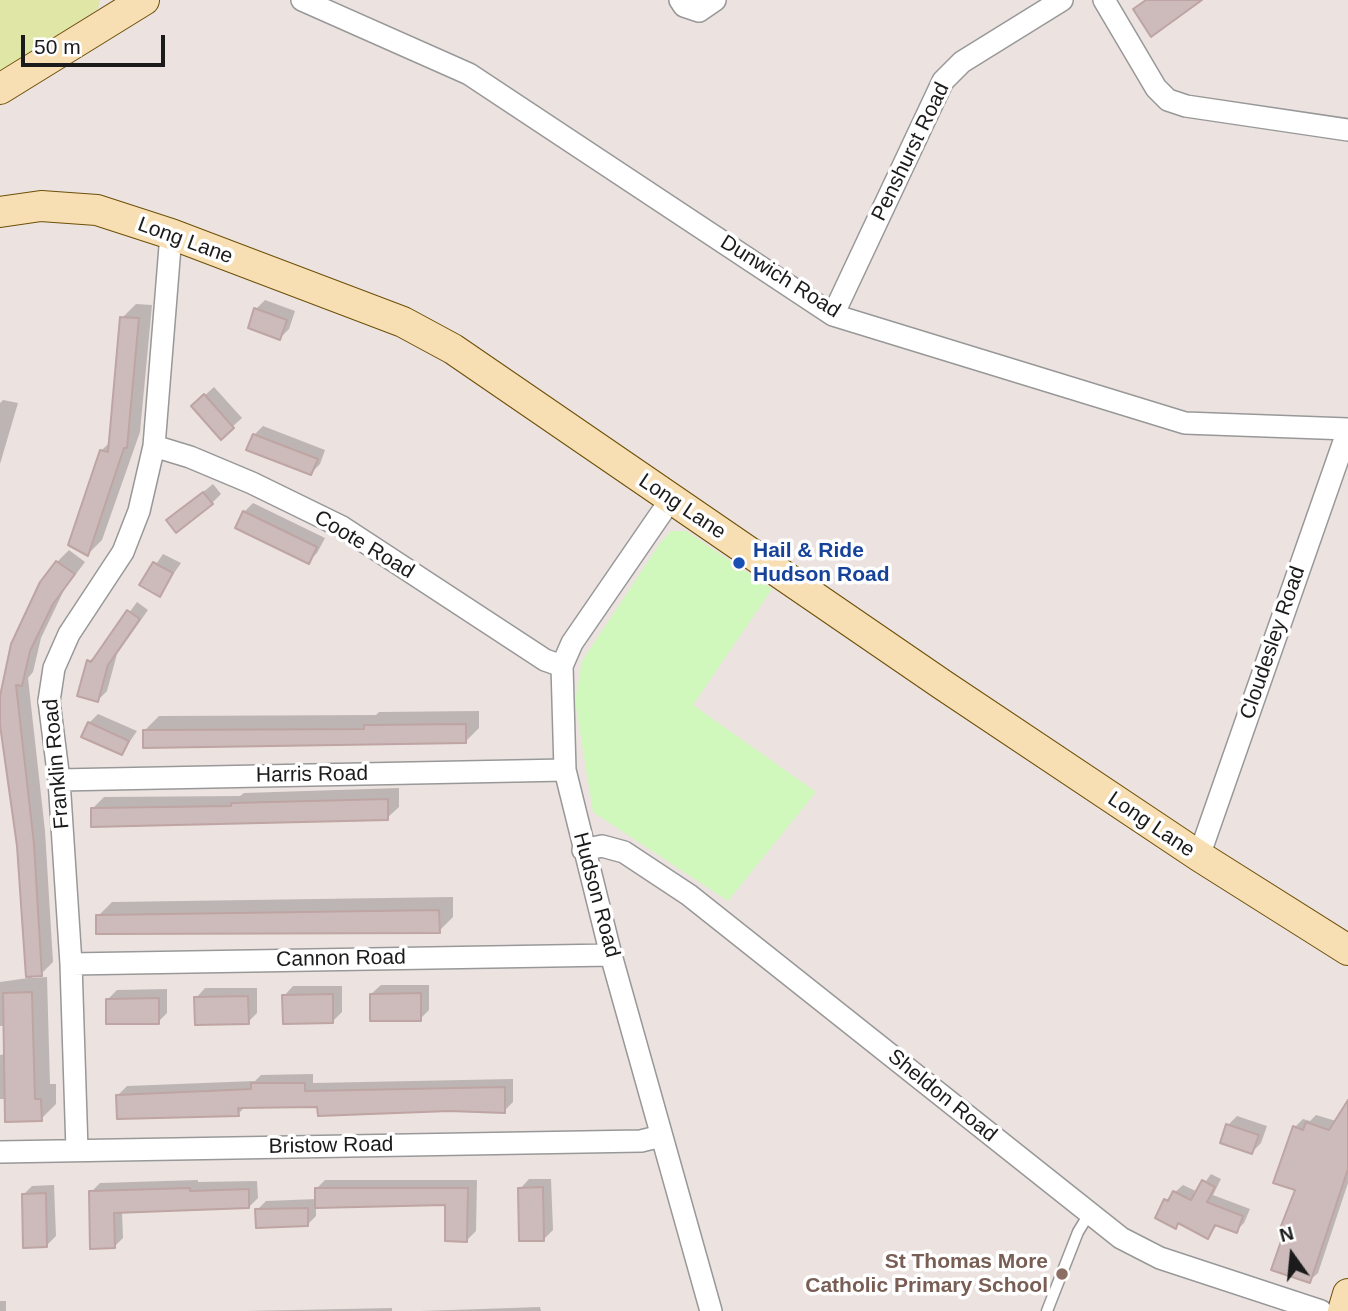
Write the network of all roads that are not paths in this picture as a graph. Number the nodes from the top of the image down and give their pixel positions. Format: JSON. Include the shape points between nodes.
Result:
{"nodes":[{"id":1,"x":144,"y":0,"type":"edge"},
{"id":2,"x":302,"y":0,"type":"edge"},
{"id":3,"x":680,"y":0,"type":"edge"},
{"id":4,"x":715,"y":0,"type":"edge"},
{"id":5,"x":1062,"y":0,"type":"edge"},
{"id":6,"x":1104,"y":0,"type":"edge"},
{"id":7,"x":0,"y":89,"type":"edge"},
{"id":8,"x":1348,"y":130,"type":"edge"},
{"id":9,"x":0,"y":212,"type":"edge"},
{"id":10,"x":171,"y":234,"type":"junction"},
{"id":11,"x":833,"y":315,"type":"junction"},
{"id":12,"x":1348,"y":430,"type":"edge"},
{"id":13,"x":154,"y":446,"type":"junction"},
{"id":14,"x":671,"y":499,"type":"junction"},
{"id":15,"x":562,"y":666,"type":"junction"},
{"id":16,"x":565,"y":770,"type":"junction"},
{"id":17,"x":59,"y":780,"type":"junction"},
{"id":18,"x":583,"y":850,"type":"junction"},
{"id":19,"x":1199,"y":856,"type":"junction"},
{"id":20,"x":1348,"y":950,"type":"edge"},
{"id":21,"x":611,"y":955,"type":"junction"},
{"id":22,"x":71,"y":964,"type":"junction"},
{"id":23,"x":661,"y":1136,"type":"junction"},
{"id":24,"x":77,"y":1150,"type":"junction"},
{"id":25,"x":0,"y":1152,"type":"edge"},
{"id":26,"x":1089,"y":1214,"type":"junction"},
{"id":27,"x":1348,"y":1294,"type":"edge"},
{"id":28,"x":711,"y":1311,"type":"edge"},
{"id":29,"x":1047,"y":1311,"type":"edge"},
{"id":30,"x":1321,"y":1311,"type":"edge"},
{"id":31,"x":1343,"y":1311,"type":"edge"}],
"edges":[{"from":1,"to":7,"type":"street"},
{"from":2,"to":11,"type":"street","name":"Dunwich Road","via":[[469,74]]},
{"from":3,"to":4,"type":"street","via":[[699,11]]},
{"from":5,"to":11,"type":"street","name":"Penshurst Road","via":[[962,62],[943,80]]},
{"from":6,"to":8,"type":"street","via":[[1156,88],[1168,100]]},
{"from":9,"to":10,"type":"street","name":"Long Lane","via":[[41,206],[97,210]]},
{"from":10,"to":13,"type":"street","name":"Franklin Road"},
{"from":10,"to":14,"type":"street","name":"Long Lane","via":[[414,328],[453,349]]},
{"from":11,"to":12,"type":"street","name":"Dunwich Road","via":[[1185,423]]},
{"from":12,"to":19,"type":"street","name":"Cloudesley Road"},
{"from":13,"to":15,"type":"street","name":"Coote Road","via":[[252,483],[342,527],[545,660]]},
{"from":13,"to":17,"type":"street","name":"Franklin Road","via":[[139,511],[123,552],[69,634],[54,668],[49,701]]},
{"from":14,"to":15,"type":"street","name":"Hudson Road","via":[[572,643]]},
{"from":14,"to":19,"type":"street","name":"Long Lane"},
{"from":15,"to":16,"type":"street","name":"Hudson Road"},
{"from":16,"to":17,"type":"street","name":"Harris Road"},
{"from":16,"to":18,"type":"street","name":"Hudson Road"},
{"from":17,"to":22,"type":"street","name":"Franklin Road"},
{"from":18,"to":21,"type":"street","name":"Hudson Road"},
{"from":18,"to":26,"type":"street","name":"Sheldon Road","via":[[602,846],[624,852],[689,895]]},
{"from":19,"to":20,"type":"street","name":"Long Lane"},
{"from":21,"to":22,"type":"street","name":"Cannon Road"},
{"from":21,"to":23,"type":"street","name":"Hudson Road"},
{"from":22,"to":24,"type":"street","name":"Franklin Road"},
{"from":23,"to":24,"type":"street","name":"Bristow Road","via":[[641,1141]]},
{"from":23,"to":28,"type":"street","name":"Hudson Road"},
{"from":24,"to":25,"type":"street","name":"Bristow Road"},
{"from":26,"to":29,"type":"lane"},
{"from":26,"to":30,"type":"street","name":"Sheldon Road","via":[[1121,1238],[1160,1258]]},
{"from":27,"to":31,"type":"street"}]}
